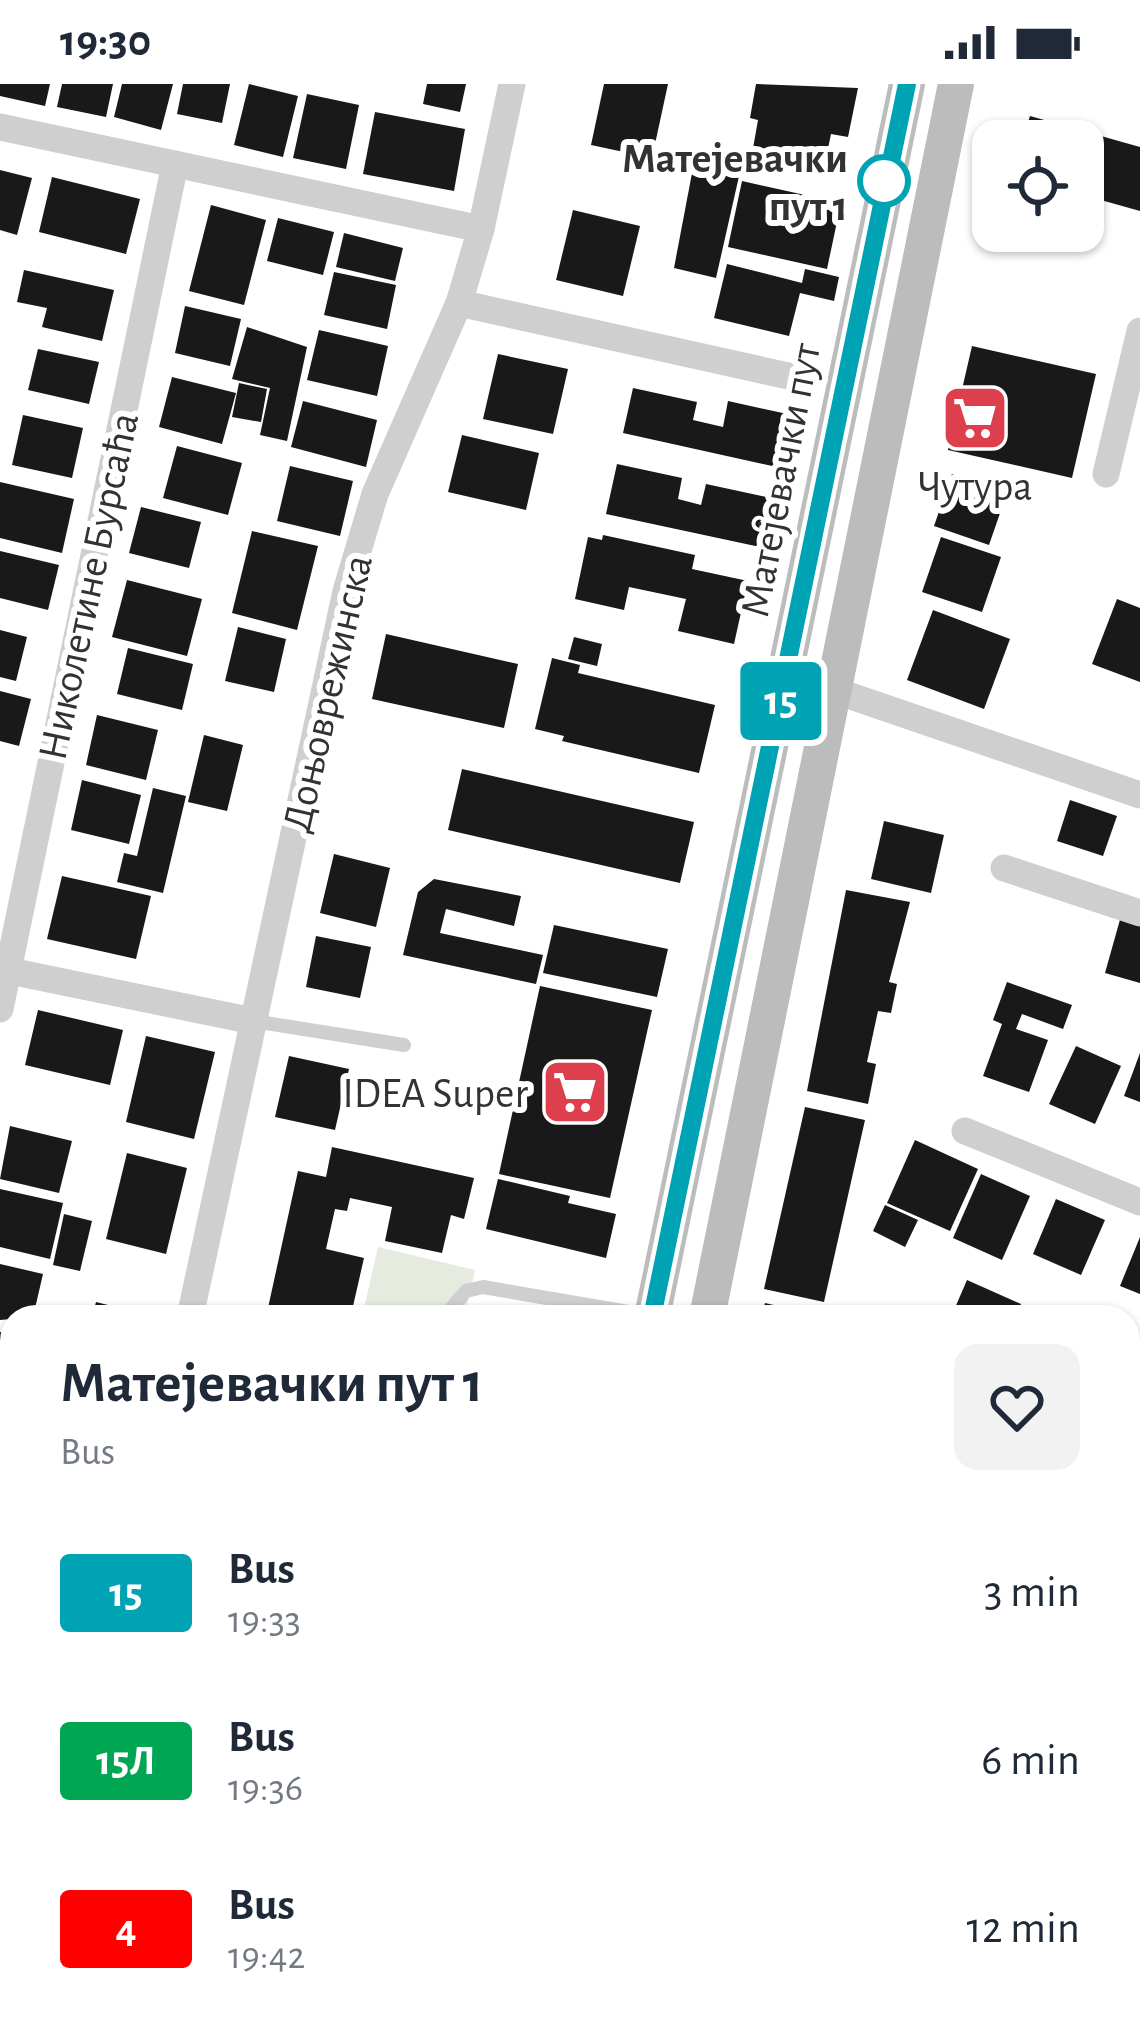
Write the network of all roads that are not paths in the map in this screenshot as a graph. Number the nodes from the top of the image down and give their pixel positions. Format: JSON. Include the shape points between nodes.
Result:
{"nodes":[{"id":1,"x":512,"y":84,"type":"edge"},
{"id":2,"x":907,"y":84,"type":"edge"},
{"id":3,"x":956,"y":84,"type":"edge"},
{"id":4,"x":0,"y":127,"type":"edge"},
{"id":5,"x":175,"y":164,"type":"junction"},
{"id":6,"x":481,"y":229,"type":"junction"},
{"id":7,"x":459,"y":303,"type":"junction"},
{"id":8,"x":1140,"y":331,"type":"edge"},
{"id":9,"x":796,"y":378,"type":"dead end"},
{"id":10,"x":1106,"y":474,"type":"dead end"},
{"id":11,"x":836,"y":691,"type":"junction"},
{"id":12,"x":1140,"y":795,"type":"edge"},
{"id":13,"x":1004,"y":868,"type":"dead end"},
{"id":14,"x":1140,"y":913,"type":"edge"},
{"id":15,"x":4,"y":969,"type":"edge"},
{"id":16,"x":0,"y":1009,"type":"edge"},
{"id":17,"x":253,"y":1021,"type":"junction"},
{"id":18,"x":404,"y":1045,"type":"dead end"},
{"id":19,"x":965,"y":1131,"type":"dead end"},
{"id":20,"x":1140,"y":1202,"type":"edge"},
{"id":21,"x":193,"y":1305,"type":"edge"},
{"id":22,"x":454,"y":1305,"type":"edge"},
{"id":23,"x":588,"y":1305,"type":"edge"},
{"id":24,"x":654,"y":1305,"type":"edge"},
{"id":25,"x":708,"y":1305,"type":"edge"}],
"edges":[{"from":1,"to":6,"type":"street","name":"Доњоврежинска"},
{"from":2,"to":24,"type":"main road","name":"Матејевачки пут"},
{"from":3,"to":11,"type":"main road"},
{"from":4,"to":5,"type":"street"},
{"from":5,"to":6,"type":"street"},
{"from":5,"to":15,"type":"street","name":"Николетине Бурсаћа"},
{"from":6,"to":7,"type":"street","name":"Доњоврежинска"},
{"from":7,"to":9,"type":"street"},
{"from":7,"to":17,"type":"street","name":"Доњоврежинска","via":[[375,494],[346,591]]},
{"from":8,"to":10,"type":"street"},
{"from":11,"to":12,"type":"street"},
{"from":11,"to":25,"type":"main road"},
{"from":13,"to":14,"type":"street"},
{"from":15,"to":16,"type":"street","name":"Николетине Бурсаћа"},
{"from":15,"to":17,"type":"street"},
{"from":17,"to":18,"type":"lane"},
{"from":17,"to":21,"type":"street","name":"Доњоврежинска"},
{"from":19,"to":20,"type":"street"},
{"from":22,"to":23,"type":"lane","via":[[483,1287]]}]}
